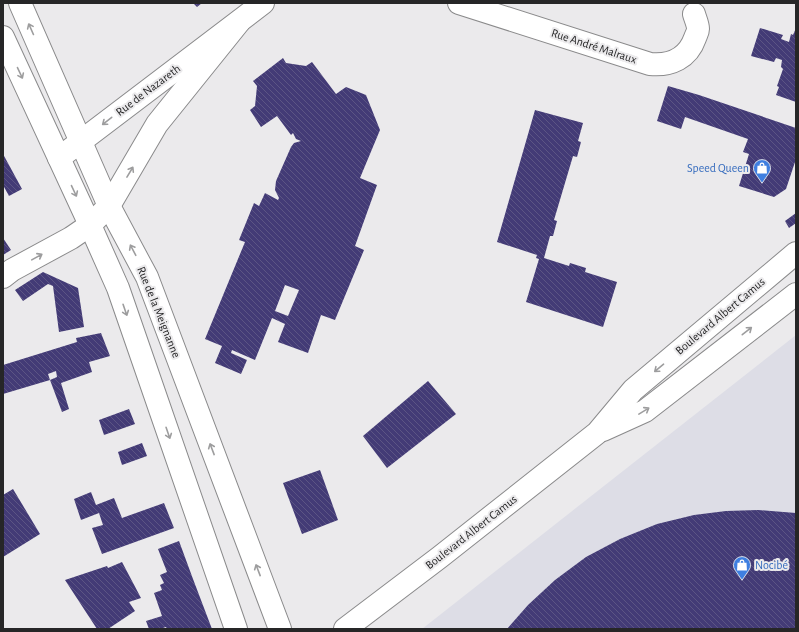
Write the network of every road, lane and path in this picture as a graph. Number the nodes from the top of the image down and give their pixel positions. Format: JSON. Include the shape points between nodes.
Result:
{"nodes":[{"id":1,"x":20,"y":3,"type":"edge"},
{"id":2,"x":263,"y":3,"type":"edge"},
{"id":3,"x":459,"y":3,"type":"edge"},
{"id":4,"x":694,"y":14,"type":"dead end"},
{"id":5,"x":239,"y":22,"type":"junction"},
{"id":6,"x":3,"y":37,"type":"edge"},
{"id":7,"x":81,"y":141,"type":"junction"},
{"id":8,"x":59,"y":158,"type":"junction"},
{"id":9,"x":109,"y":206,"type":"junction"},
{"id":10,"x":90,"y":225,"type":"junction"},
{"id":11,"x":796,"y":253,"type":"edge"},
{"id":12,"x":3,"y":277,"type":"edge"},
{"id":13,"x":796,"y":294,"type":"edge"},
{"id":14,"x":596,"y":433,"type":"junction"},
{"id":15,"x":236,"y":629,"type":"edge"},
{"id":16,"x":280,"y":629,"type":"edge"},
{"id":17,"x":345,"y":629,"type":"edge"}],
"edges":[{"from":7,"to":1,"type":"street","name":"Rue de la Meignanne","one_way":true},
{"from":2,"to":5,"type":"street","name":"Rue de Nazareth"},
{"from":3,"to":4,"type":"street","name":"Rue André Malraux","via":[[660,65],[678,60],[687,53],[698,30]]},
{"from":5,"to":7,"type":"street","name":"Rue de Nazareth","one_way":true},
{"from":9,"to":5,"type":"street","name":"Rue de Nazareth","one_way":true,"via":[[157,124]]},
{"from":6,"to":8,"type":"street","one_way":true},
{"from":7,"to":8,"type":"street","name":"Rue de Nazareth"},
{"from":7,"to":9,"type":"street","name":"Rue de la Meignanne"},
{"from":8,"to":10,"type":"street","one_way":true},
{"from":9,"to":10,"type":"street","name":"Rue de Nazareth"},
{"from":16,"to":9,"type":"street","name":"Rue de la Meignanne","one_way":true,"via":[[147,277]]},
{"from":12,"to":10,"type":"street","name":"Rue de Nazareth","one_way":true},
{"from":10,"to":15,"type":"street","one_way":true,"via":[[118,288]]},
{"from":11,"to":14,"type":"street","name":"Boulevard Albert Camus","one_way":true,"via":[[633,390]]},
{"from":14,"to":13,"type":"street","name":"Boulevard Albert Camus","one_way":true,"via":[[645,411]]},
{"from":14,"to":17,"type":"street","name":"Boulevard Albert Camus"}]}
